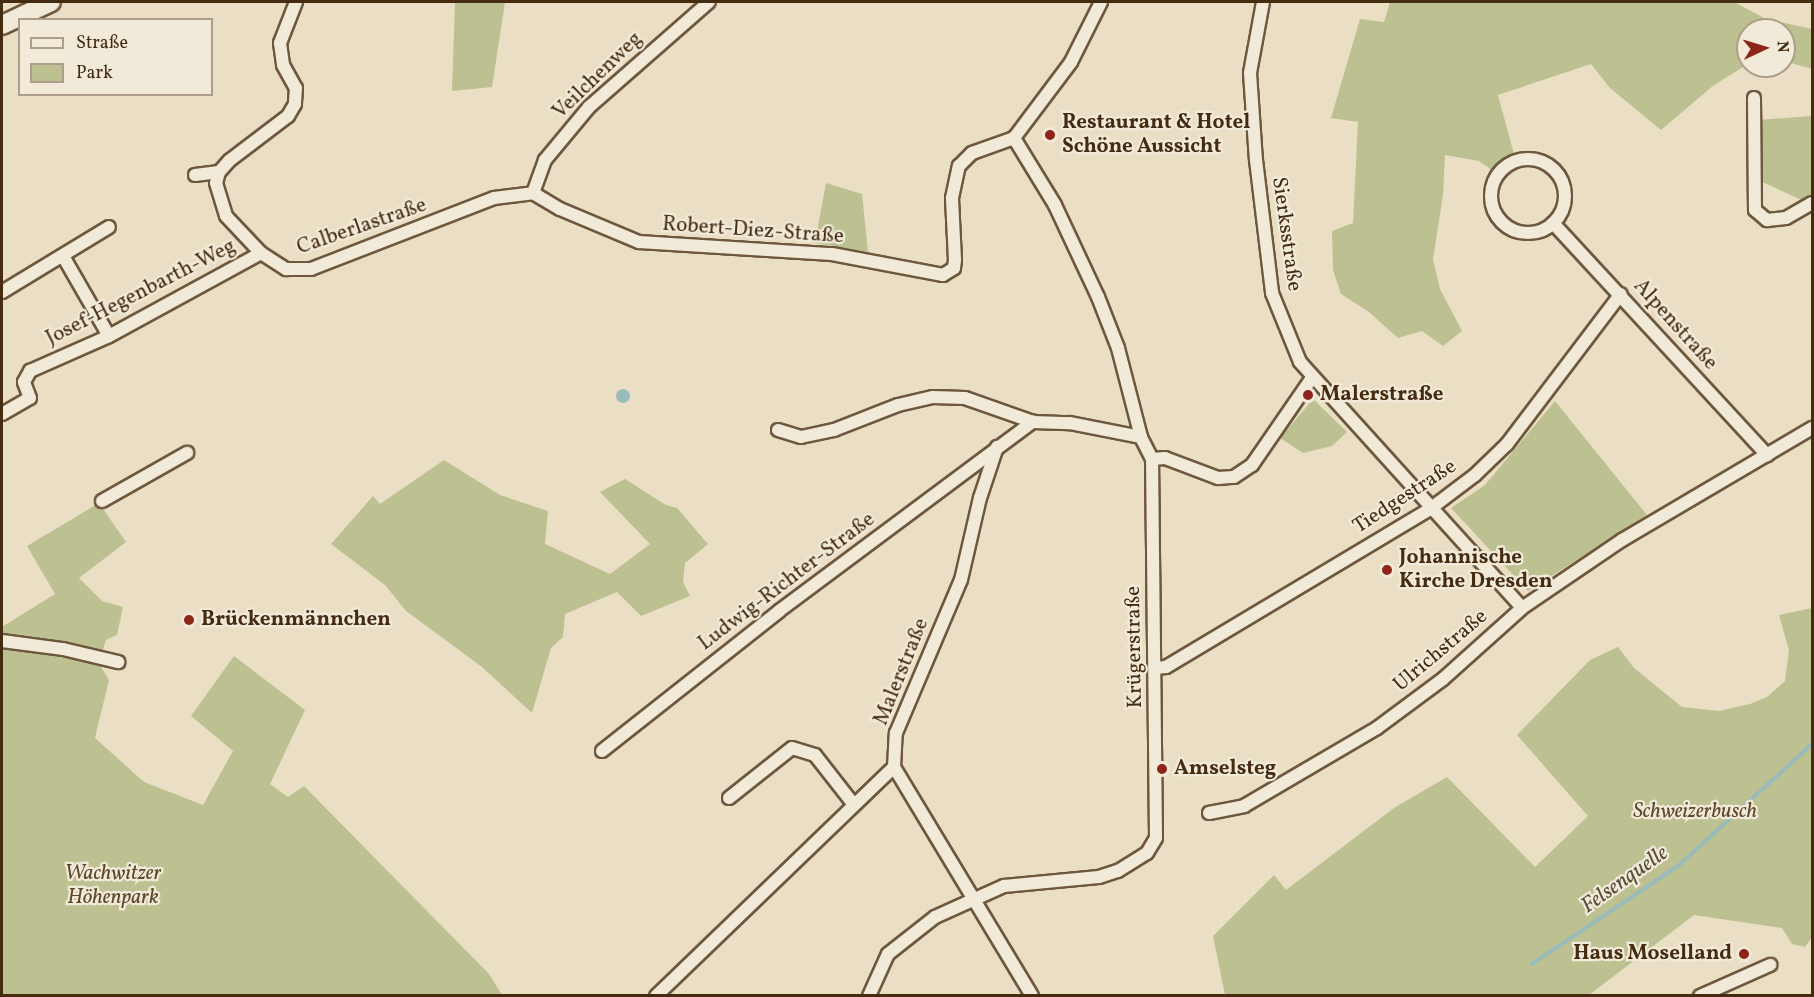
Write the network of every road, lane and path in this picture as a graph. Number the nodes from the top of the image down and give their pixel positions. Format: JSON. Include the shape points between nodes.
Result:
{"nodes":[{"id":1,"x":51,"y":2,"type":"edge"},
{"id":2,"x":296,"y":2,"type":"edge"},
{"id":3,"x":709,"y":2,"type":"edge"},
{"id":4,"x":1101,"y":2,"type":"edge"},
{"id":5,"x":1263,"y":2,"type":"edge"},
{"id":6,"x":2,"y":25,"type":"edge"},
{"id":7,"x":1754,"y":98,"type":"dead end"},
{"id":8,"x":1014,"y":138,"type":"junction"},
{"id":9,"x":219,"y":172,"type":"junction"},
{"id":10,"x":195,"y":176,"type":"dead end"},
{"id":11,"x":533,"y":193,"type":"junction"},
{"id":12,"x":1812,"y":203,"type":"edge"},
{"id":13,"x":1553,"y":223,"type":"junction"},
{"id":14,"x":109,"y":227,"type":"dead end"},
{"id":15,"x":261,"y":253,"type":"junction"},
{"id":16,"x":63,"y":255,"type":"junction"},
{"id":17,"x":2,"y":292,"type":"edge"},
{"id":18,"x":1621,"y":294,"type":"junction"},
{"id":19,"x":109,"y":336,"type":"junction"},
{"id":20,"x":1311,"y":379,"type":"junction"},
{"id":21,"x":2,"y":414,"type":"edge"},
{"id":22,"x":1033,"y":422,"type":"junction"},
{"id":23,"x":1812,"y":428,"type":"edge"},
{"id":24,"x":778,"y":430,"type":"dead end"},
{"id":25,"x":1141,"y":437,"type":"junction"},
{"id":26,"x":997,"y":447,"type":"junction"},
{"id":27,"x":188,"y":453,"type":"dead end"},
{"id":28,"x":1767,"y":455,"type":"junction"},
{"id":29,"x":1152,"y":459,"type":"junction"},
{"id":30,"x":102,"y":501,"type":"dead end"},
{"id":31,"x":1430,"y":508,"type":"junction"},
{"id":32,"x":1522,"y":608,"type":"junction"},
{"id":33,"x":2,"y":641,"type":"edge"},
{"id":34,"x":118,"y":662,"type":"dead end"},
{"id":35,"x":1156,"y":669,"type":"junction"},
{"id":36,"x":602,"y":750,"type":"dead end"},
{"id":37,"x":894,"y":767,"type":"junction"},
{"id":38,"x":729,"y":798,"type":"dead end"},
{"id":39,"x":854,"y":805,"type":"junction"},
{"id":40,"x":1209,"y":813,"type":"dead end"},
{"id":41,"x":974,"y":899,"type":"junction"},
{"id":42,"x":1770,"y":964,"type":"dead end"},
{"id":43,"x":656,"y":996,"type":"edge"},
{"id":44,"x":869,"y":996,"type":"edge"},
{"id":45,"x":1032,"y":996,"type":"edge"},
{"id":46,"x":1700,"y":996,"type":"edge"}],
"edges":[{"from":1,"to":6,"type":"main road"},
{"from":2,"to":9,"type":"street","via":[[280,43],[283,65],[296,88],[295,104],[288,116]]},
{"from":3,"to":11,"type":"street","name":"Veilchenweg","via":[[589,107],[545,160]]},
{"from":4,"to":8,"type":"street","via":[[1071,62]]},
{"from":5,"to":20,"type":"street","name":"Sierksstraße","via":[[1250,73],[1272,293]]},
{"from":7,"to":12,"type":"street","via":[[1754,200],[1761,218],[1786,218]]},
{"from":8,"to":11,"type":"street","name":"Robert-Diez-Straße","via":[[972,153],[959,166],[952,198],[954,268],[943,275],[832,254],[639,242],[560,209]]},
{"from":8,"to":25,"type":"street","name":"Krügerstraße","via":[[1065,222],[1110,325]]},
{"from":9,"to":10,"type":"street"},
{"from":9,"to":15,"type":"street","name":"Calberlastraße","via":[[217,194],[221,207]]},
{"from":11,"to":15,"type":"street","name":"Calberlastraße","via":[[502,196],[464,208],[436,223],[311,269],[286,269]]},
{"from":13,"to":13,"type":"street","via":[[1543,230],[1525,233],[1499,218],[1492,195],[1494,183],[1505,168],[1515,161],[1534,160],[1556,172],[1563,183],[1565,201]]},
{"from":13,"to":18,"type":"street","name":"Alpenstraße"},
{"from":14,"to":16,"type":"street"},
{"from":15,"to":19,"type":"street","name":"Josef-Hegenbarth-Weg"},
{"from":16,"to":17,"type":"street"},
{"from":16,"to":19,"type":"street"},
{"from":18,"to":28,"type":"street","name":"Alpenstraße"},
{"from":18,"to":31,"type":"street","name":"Tiedgestraße","via":[[1507,444]]},
{"from":19,"to":21,"type":"street","name":"Josef-Hegenbarth-Weg","via":[[30,371],[24,382],[30,398]]},
{"from":20,"to":29,"type":"street","via":[[1252,465],[1234,477],[1218,478],[1165,458]]},
{"from":20,"to":31,"type":"street","name":"Sierksstraße"},
{"from":22,"to":24,"type":"street","via":[[965,398],[933,397],[897,405],[834,430],[801,437]]},
{"from":22,"to":25,"type":"street","via":[[1070,423]]},
{"from":22,"to":26,"type":"street"},
{"from":23,"to":28,"type":"street","name":"Ulrichstraße"},
{"from":25,"to":29,"type":"street","name":"Krügerstraße"},
{"from":26,"to":36,"type":"street","name":"Ludwig-Richter-Straße"},
{"from":26,"to":37,"type":"street","name":"Malerstraße","via":[[960,580],[896,733]]},
{"from":27,"to":30,"type":"street"},
{"from":28,"to":32,"type":"street","name":"Ulrichstraße","via":[[1622,540]]},
{"from":29,"to":35,"type":"street","name":"Krügerstraße"},
{"from":31,"to":32,"type":"street"},
{"from":31,"to":35,"type":"street","name":"Tiedgestraße","via":[[1166,667]]},
{"from":32,"to":40,"type":"street","name":"Ulrichstraße","via":[[1443,680],[1377,728],[1244,806]]},
{"from":33,"to":34,"type":"street"},
{"from":35,"to":41,"type":"street","name":"Krügerstraße","via":[[1157,826],[1147,853],[1131,865],[1099,877],[1004,886]]},
{"from":37,"to":39,"type":"street"},
{"from":37,"to":41,"type":"street"},
{"from":38,"to":39,"type":"street","via":[[792,748],[815,755]]},
{"from":39,"to":43,"type":"street"},
{"from":41,"to":44,"type":"street","name":"Krügerstraße","via":[[909,934],[888,954]]},
{"from":41,"to":45,"type":"street"},
{"from":42,"to":46,"type":"street"}]}
